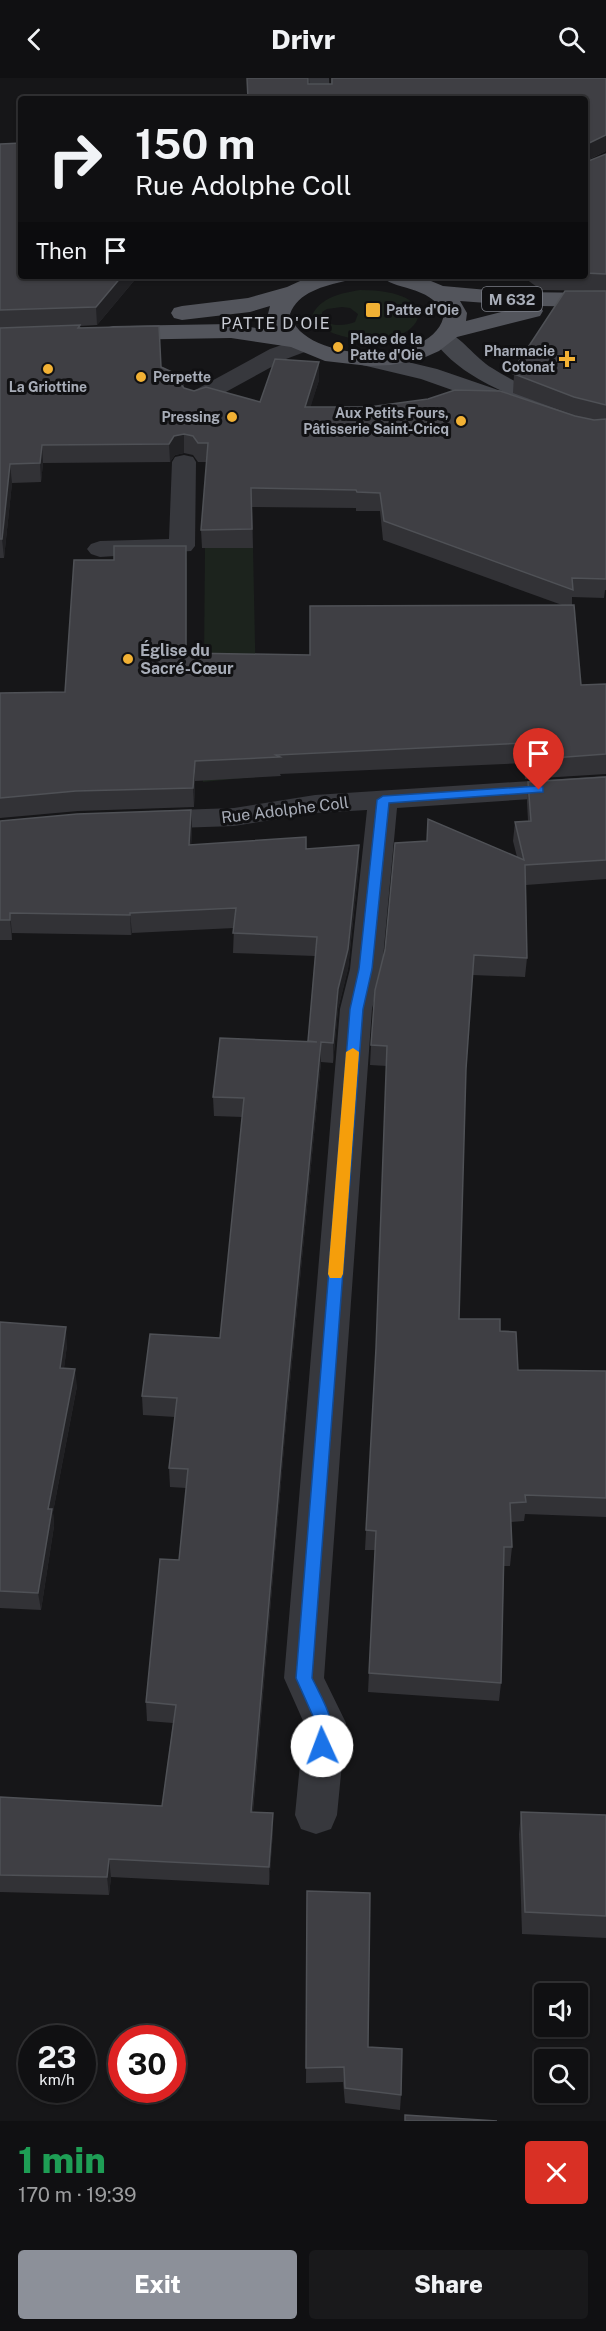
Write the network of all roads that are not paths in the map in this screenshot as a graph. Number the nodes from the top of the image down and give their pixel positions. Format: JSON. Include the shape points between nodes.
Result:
{"nodes":[{"id":1,"x":319,"y":78,"type":"edge"},
{"id":2,"x":320,"y":96,"type":"edge"},
{"id":3,"x":322,"y":279,"type":"edge"},
{"id":4,"x":408,"y":279,"type":"edge"},
{"id":5,"x":292,"y":293,"type":"junction"},
{"id":6,"x":440,"y":293,"type":"junction"},
{"id":7,"x":595,"y":301,"type":"edge"},
{"id":8,"x":446,"y":335,"type":"junction"},
{"id":9,"x":299,"y":343,"type":"junction"},
{"id":10,"x":366,"y":359,"type":"junction"},
{"id":11,"x":194,"y":399,"type":"edge"},
{"id":12,"x":602,"y":433,"type":"edge"},
{"id":13,"x":184,"y":462,"type":"dead end"},
{"id":14,"x":100,"y":549,"type":"dead end"},
{"id":15,"x":606,"y":785,"type":"edge"},
{"id":16,"x":383,"y":800,"type":"junction"},
{"id":17,"x":124,"y":821,"type":"edge"},
{"id":18,"x":316,"y":1815,"type":"dead end"}],
"edges":[{"from":1,"to":2,"type":"street"},
{"from":3,"to":5,"type":"main road"},
{"from":4,"to":6,"type":"main road"},
{"from":5,"to":9,"type":"main road","via":[[281,306],[279,318],[284,330]]},
{"from":5,"to":9,"type":"main road","via":[[250,305],[97,325],[231,332]]},
{"from":6,"to":7,"type":"main road","number":"M 632"},
{"from":6,"to":8,"type":"main road","via":[[454,312],[454,322]]},
{"from":7,"to":8,"type":"main road","number":"M 632","via":[[514,314]]},
{"from":8,"to":10,"type":"main road","via":[[411,354]]},
{"from":8,"to":12,"type":"main road","via":[[462,357],[483,373]]},
{"from":9,"to":10,"type":"main road","via":[[327,354]]},
{"from":9,"to":11,"type":"street"},
{"from":10,"to":12,"type":"main road","via":[[465,385],[564,424]]},
{"from":13,"to":14,"type":"street","via":[[182,546]]},
{"from":15,"to":16,"type":"street","name":"Rue Adolphe Coll"},
{"from":16,"to":17,"type":"street","name":"Rue Adolphe Coll","via":[[315,804],[234,817]]},
{"from":16,"to":18,"type":"street","via":[[366,969],[356,1009],[304,1678],[325,1723]]}]}
